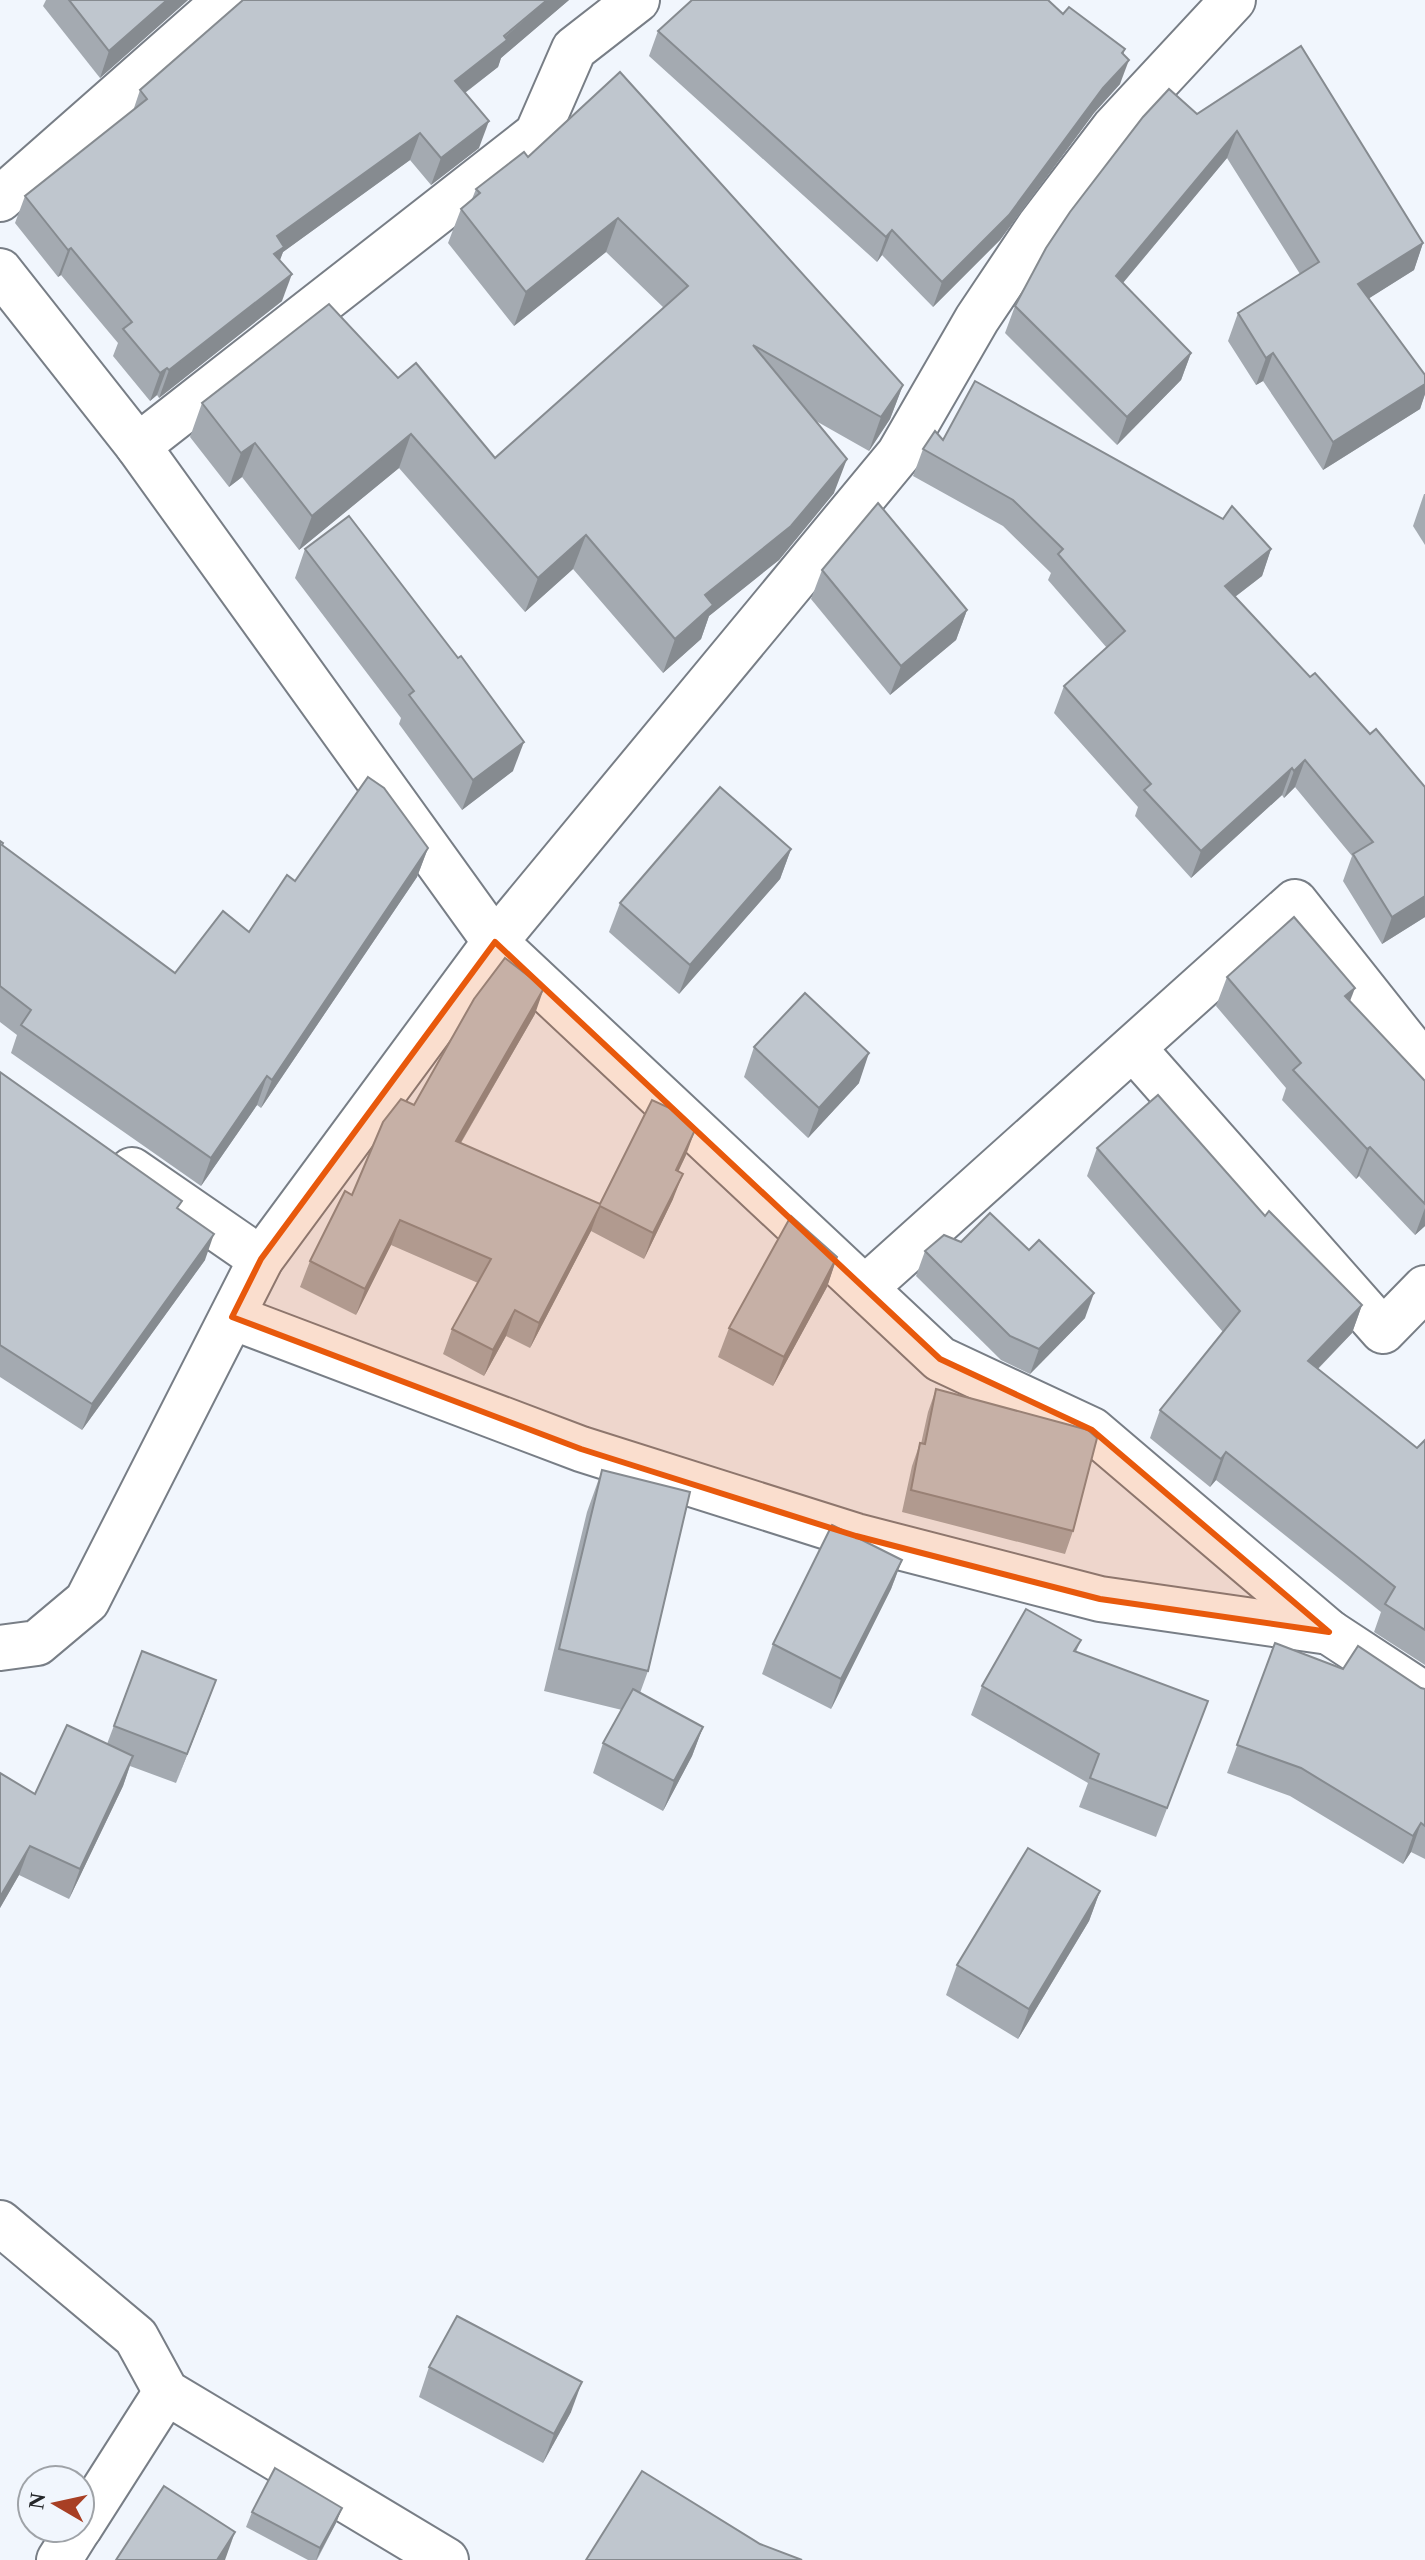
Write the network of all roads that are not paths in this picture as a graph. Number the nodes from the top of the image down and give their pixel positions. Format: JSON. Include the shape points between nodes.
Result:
{"nodes":[{"id":1,"x":226,"y":0,"type":"edge"},
{"id":2,"x":637,"y":0,"type":"edge"},
{"id":3,"x":1233,"y":0,"type":"edge"},
{"id":4,"x":0,"y":199,"type":"edge"},
{"id":5,"x":0,"y":271,"type":"edge"},
{"id":6,"x":138,"y":446,"type":"junction"},
{"id":7,"x":495,"y":942,"type":"junction"},
{"id":8,"x":1133,"y":1048,"type":"junction"},
{"id":9,"x":1425,"y":1066,"type":"edge"},
{"id":10,"x":104,"y":1150,"type":"edge"},
{"id":11,"x":261,"y":1259,"type":"junction"},
{"id":12,"x":865,"y":1288,"type":"junction"},
{"id":13,"x":1425,"y":1288,"type":"edge"},
{"id":14,"x":232,"y":1317,"type":"junction"},
{"id":15,"x":1329,"y":1632,"type":"junction"},
{"id":16,"x":0,"y":1648,"type":"edge"},
{"id":17,"x":1425,"y":1695,"type":"edge"},
{"id":18,"x":0,"y":2223,"type":"edge"},
{"id":19,"x":166,"y":2392,"type":"junction"},
{"id":20,"x":96,"y":2502,"type":"edge"},
{"id":21,"x":446,"y":2560,"type":"edge"}],
"edges":[{"from":1,"to":4,"type":"street"},
{"from":2,"to":6,"type":"street","via":[[574,49],[537,134]]},
{"from":3,"to":7,"type":"street","via":[[1114,128],[1040,225],[977,319],[899,454]]},
{"from":5,"to":6,"type":"street"},
{"from":6,"to":7,"type":"street"},
{"from":7,"to":11,"type":"street"},
{"from":7,"to":12,"type":"street"},
{"from":8,"to":9,"type":"street","via":[[1295,902]]},
{"from":8,"to":12,"type":"street"},
{"from":8,"to":13,"type":"street","via":[[1383,1331]]},
{"from":10,"to":11,"type":"street"},
{"from":11,"to":14,"type":"street"},
{"from":12,"to":15,"type":"street","via":[[940,1359],[1092,1430]]},
{"from":14,"to":15,"type":"street","via":[[581,1449],[856,1536],[1100,1599]]},
{"from":14,"to":16,"type":"street","via":[[87,1601],[37,1643]]},
{"from":15,"to":17,"type":"street"},
{"from":18,"to":19,"type":"street","via":[[136,2337]]},
{"from":19,"to":20,"type":"street"},
{"from":19,"to":21,"type":"street"}]}
